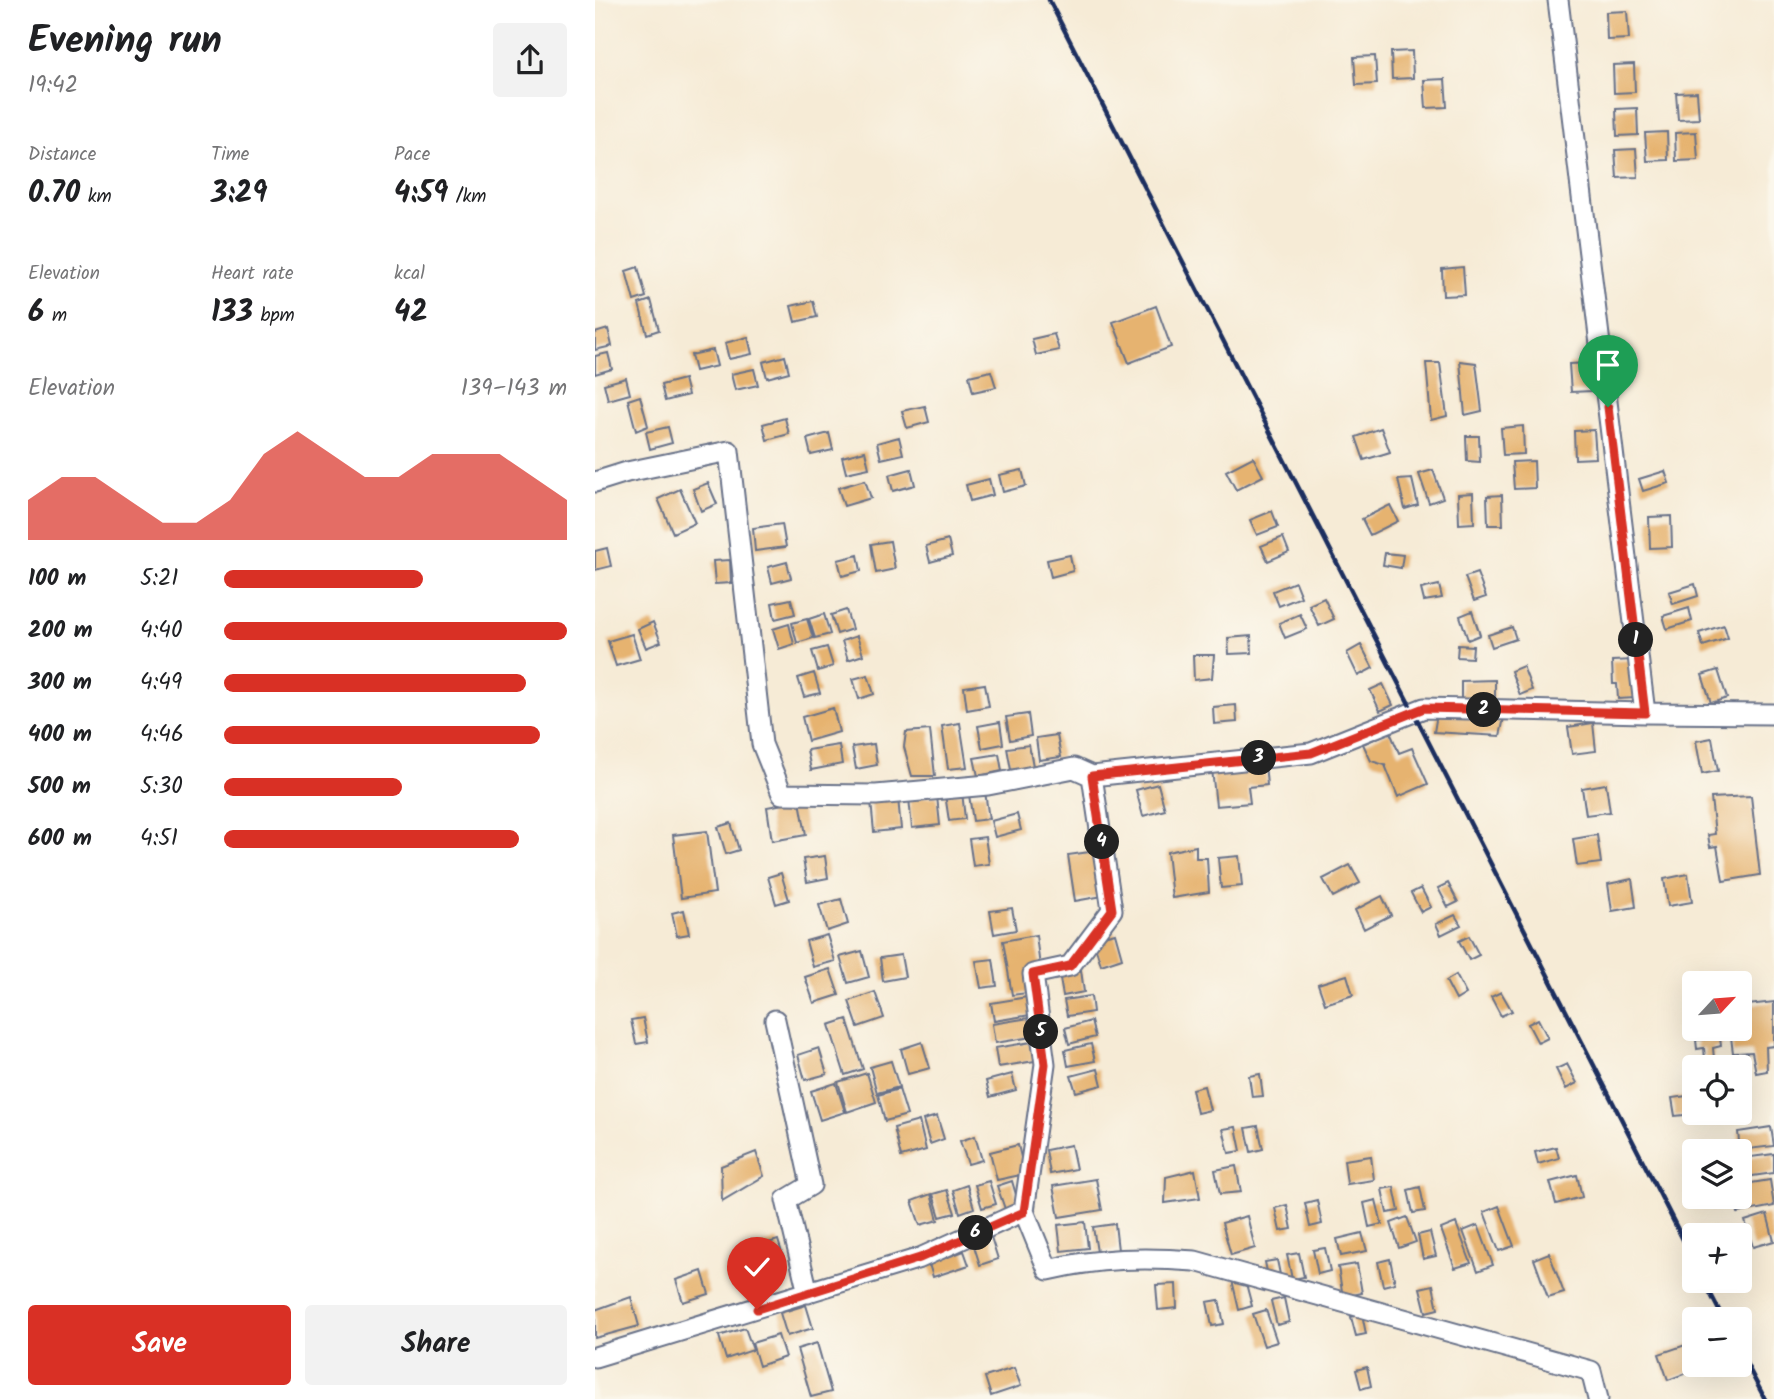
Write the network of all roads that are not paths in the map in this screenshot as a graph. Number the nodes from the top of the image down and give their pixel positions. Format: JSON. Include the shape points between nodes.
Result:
{"nodes":[{"id":1,"x":1558,"y":0,"type":"edge"},
{"id":2,"x":595,"y":482,"type":"edge"},
{"id":3,"x":1645,"y":713,"type":"junction"},
{"id":4,"x":1774,"y":714,"type":"edge"},
{"id":5,"x":1092,"y":776,"type":"junction"},
{"id":6,"x":775,"y":1020,"type":"dead end"},
{"id":7,"x":1024,"y":1212,"type":"junction"},
{"id":8,"x":808,"y":1293,"type":"junction"},
{"id":9,"x":595,"y":1357,"type":"edge"},
{"id":10,"x":1598,"y":1399,"type":"edge"}],
"edges":[{"from":1,"to":3,"type":"street"},
{"from":2,"to":5,"type":"street","via":[[729,451],[762,744],[782,794],[876,795],[988,785],[1075,768]]},
{"from":3,"to":4,"type":"street"},
{"from":3,"to":5,"type":"street","via":[[1424,708],[1311,753]]},
{"from":5,"to":7,"type":"street","via":[[1112,910],[1070,966],[1033,974],[1045,1064]]},
{"from":6,"to":8,"type":"street","via":[[811,1185],[786,1200]]},
{"from":7,"to":8,"type":"street","via":[[920,1258]]},
{"from":7,"to":10,"type":"street","via":[[1048,1270],[1090,1260],[1141,1256],[1195,1261],[1591,1371]]},
{"from":8,"to":9,"type":"street"}]}
